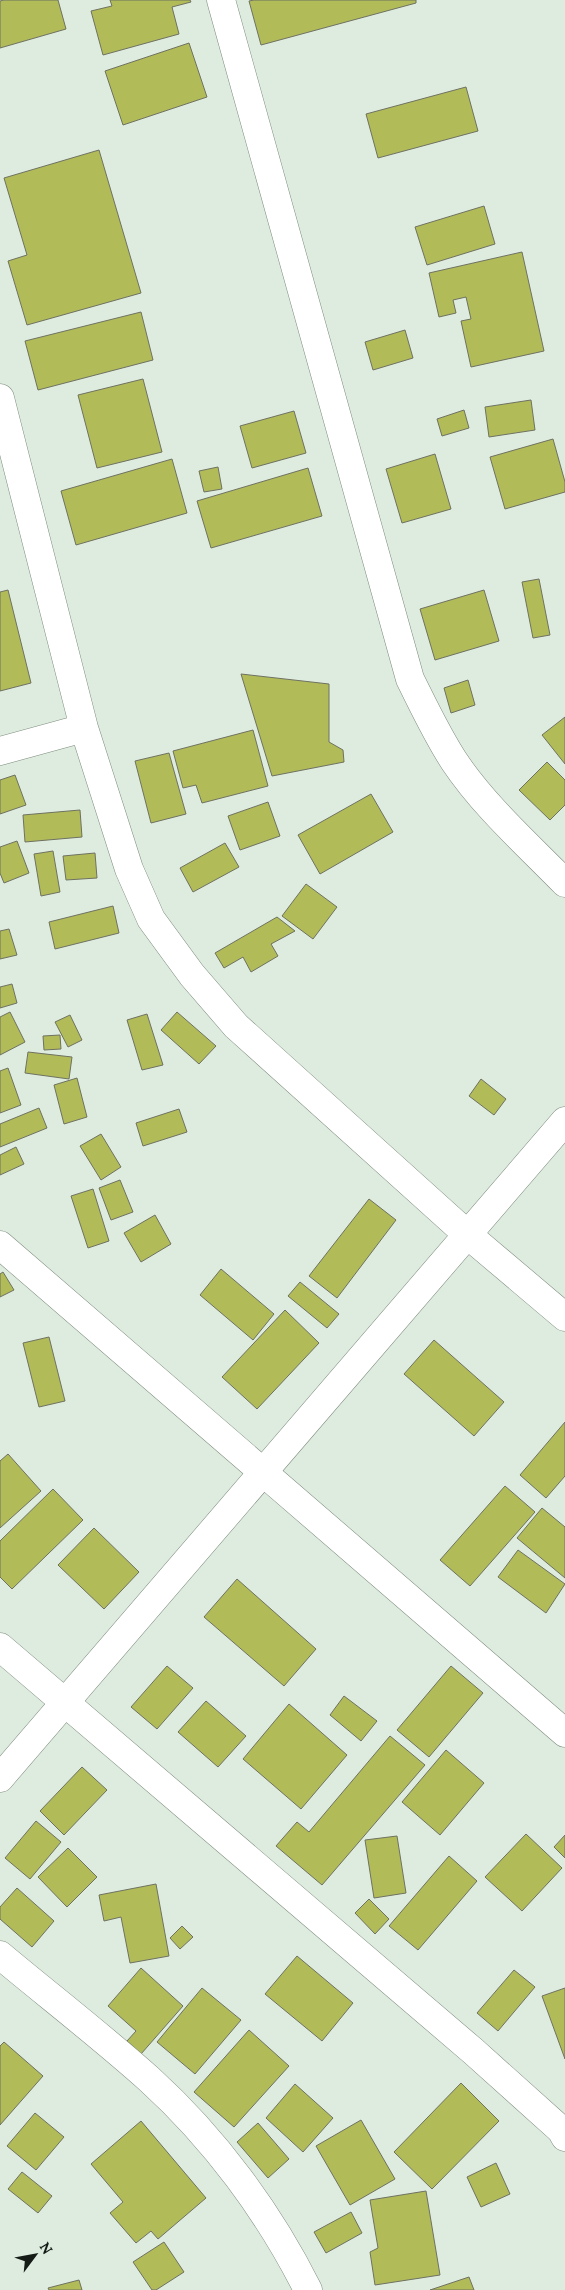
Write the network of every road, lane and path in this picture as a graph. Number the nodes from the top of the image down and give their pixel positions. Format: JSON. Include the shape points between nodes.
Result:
{"nodes":[{"id":1,"x":221,"y":0,"type":"edge"},
{"id":2,"x":0,"y":398,"type":"edge"},
{"id":3,"x":84,"y":728,"type":"junction"},
{"id":4,"x":0,"y":750,"type":"edge"},
{"id":5,"x":565,"y":883,"type":"edge"},
{"id":6,"x":565,"y":1121,"type":"edge"},
{"id":7,"x":468,"y":1235,"type":"junction"},
{"id":8,"x":0,"y":1245,"type":"edge"},
{"id":9,"x":565,"y":1317,"type":"edge"},
{"id":10,"x":263,"y":1472,"type":"junction"},
{"id":11,"x":0,"y":1648,"type":"edge"},
{"id":12,"x":64,"y":1703,"type":"junction"},
{"id":13,"x":565,"y":1733,"type":"edge"},
{"id":14,"x":0,"y":1778,"type":"edge"},
{"id":15,"x":0,"y":1955,"type":"edge"},
{"id":16,"x":565,"y":2136,"type":"edge"},
{"id":17,"x":308,"y":2290,"type":"edge"}],
"edges":[{"from":1,"to":5,"type":"street","via":[[410,679],[459,768],[481,796]]},
{"from":2,"to":3,"type":"street"},
{"from":3,"to":4,"type":"street"},
{"from":3,"to":7,"type":"street","via":[[129,869],[151,919],[192,974],[236,1026]]},
{"from":6,"to":7,"type":"street"},
{"from":7,"to":9,"type":"street"},
{"from":7,"to":10,"type":"street"},
{"from":8,"to":10,"type":"street"},
{"from":10,"to":12,"type":"street"},
{"from":10,"to":13,"type":"street"},
{"from":11,"to":12,"type":"street"},
{"from":12,"to":14,"type":"street"},
{"from":12,"to":16,"type":"street","via":[[473,2050]]},
{"from":15,"to":17,"type":"street","via":[[150,2079],[208,2140],[260,2207]]}]}
